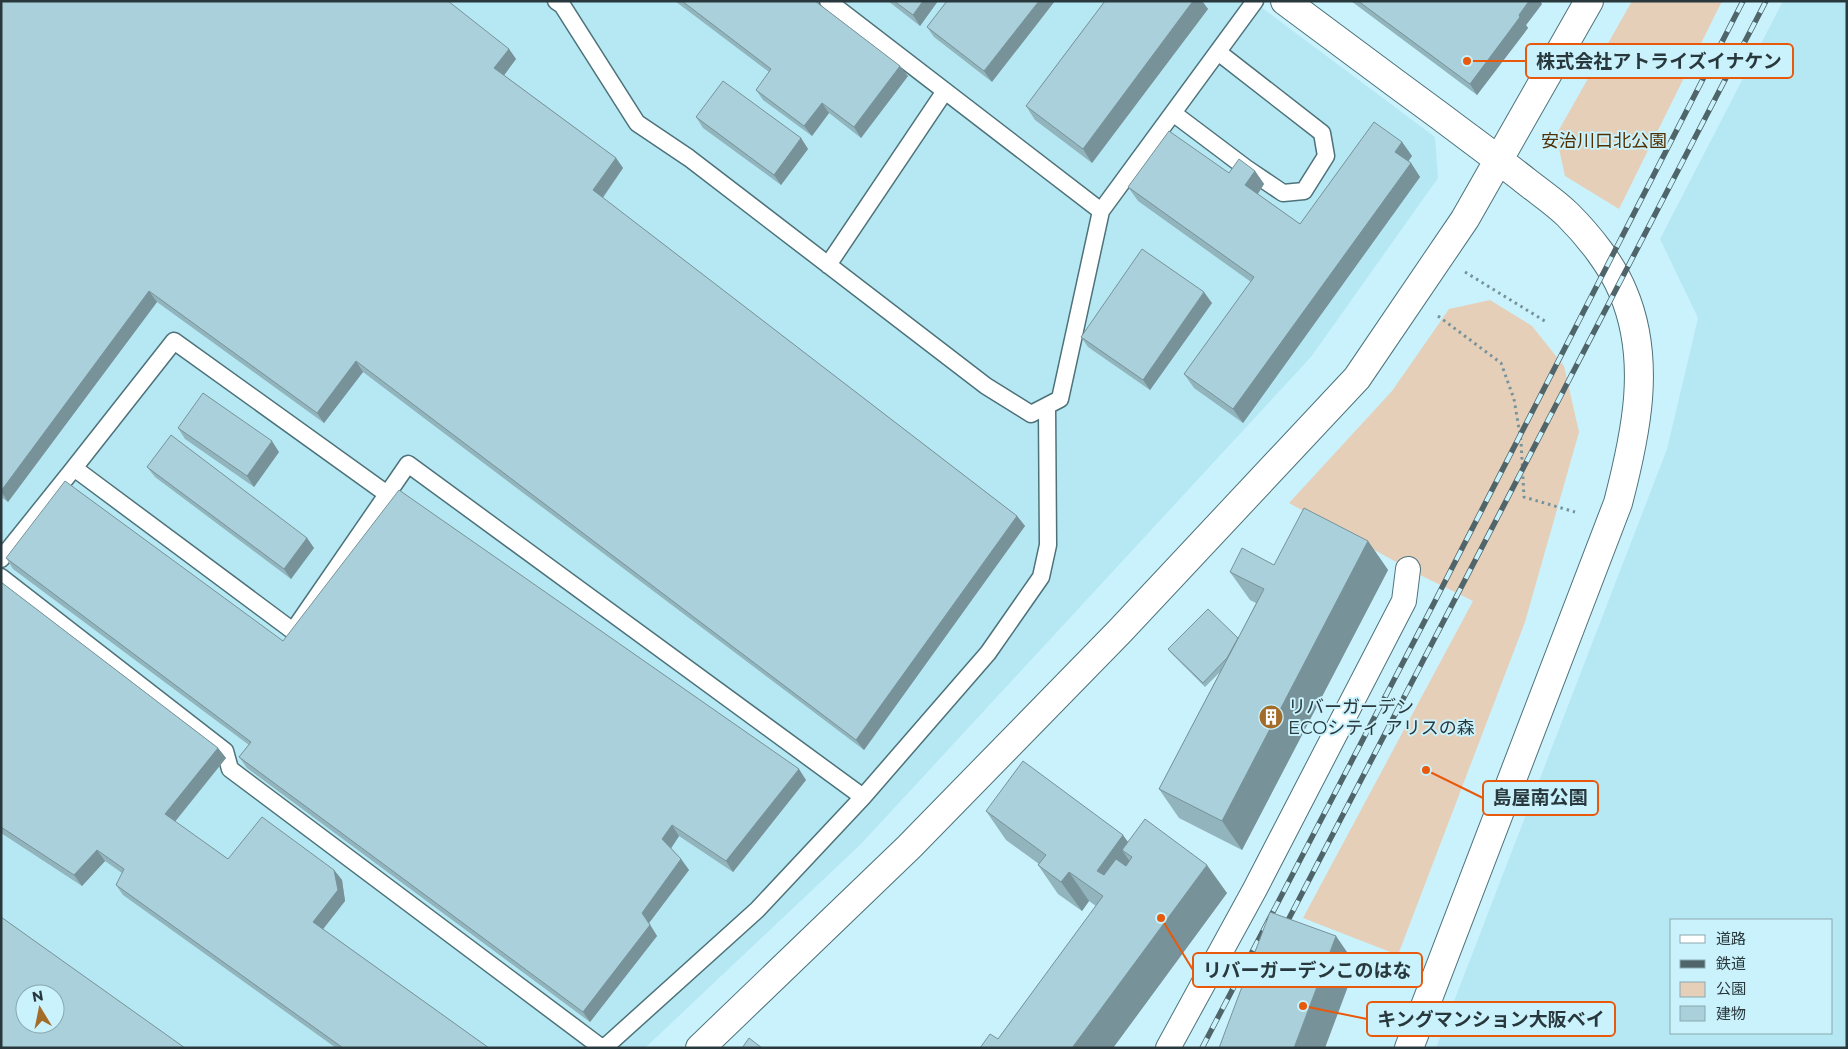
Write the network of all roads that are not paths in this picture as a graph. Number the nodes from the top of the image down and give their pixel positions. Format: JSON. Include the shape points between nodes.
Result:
{"nodes":[{"id":1,"x":556,"y":1,"type":"edge"},
{"id":2,"x":828,"y":1,"type":"edge"},
{"id":3,"x":1255,"y":1,"type":"edge"},
{"id":4,"x":1285,"y":1,"type":"edge"},
{"id":5,"x":1589,"y":1,"type":"edge"},
{"id":6,"x":1218,"y":52,"type":"junction"},
{"id":7,"x":945,"y":91,"type":"junction"},
{"id":8,"x":1173,"y":113,"type":"junction"},
{"id":9,"x":1499,"y":160,"type":"junction"},
{"id":10,"x":1101,"y":211,"type":"junction"},
{"id":11,"x":828,"y":265,"type":"junction"},
{"id":12,"x":1047,"y":406,"type":"junction"},
{"id":13,"x":74,"y":468,"type":"junction"},
{"id":14,"x":387,"y":494,"type":"junction"},
{"id":15,"x":1,"y":559,"type":"edge"},
{"id":16,"x":1408,"y":569,"type":"dead end"},
{"id":17,"x":1,"y":577,"type":"edge"},
{"id":18,"x":863,"y":797,"type":"junction"},
{"id":19,"x":603,"y":1048,"type":"edge"},
{"id":20,"x":700,"y":1048,"type":"edge"},
{"id":21,"x":1168,"y":1048,"type":"edge"},
{"id":22,"x":1409,"y":1048,"type":"edge"}],
"edges":[{"from":1,"to":11,"type":"lane","via":[[562,5],[637,123],[689,158]]},
{"from":2,"to":7,"type":"lane"},
{"from":3,"to":6,"type":"lane"},
{"from":4,"to":9,"type":"street"},
{"from":5,"to":9,"type":"street"},
{"from":6,"to":8,"type":"lane"},
{"from":6,"to":8,"type":"lane","via":[[1322,133],[1326,156],[1304,191],[1283,193]]},
{"from":7,"to":10,"type":"lane"},
{"from":7,"to":11,"type":"lane"},
{"from":8,"to":10,"type":"lane"},
{"from":9,"to":20,"type":"street","via":[[1465,219],[1357,378],[1120,631],[909,846]]},
{"from":9,"to":22,"type":"street","via":[[1568,215],[1612,268],[1624,292],[1639,353],[1636,423],[1618,503]]},
{"from":10,"to":12,"type":"lane","via":[[1060,399]]},
{"from":11,"to":12,"type":"lane","via":[[994,391],[1031,414]]},
{"from":12,"to":18,"type":"lane","via":[[1048,545],[1041,577],[988,653]]},
{"from":13,"to":14,"type":"lane","via":[[174,341]]},
{"from":13,"to":14,"type":"lane","via":[[293,630]]},
{"from":13,"to":15,"type":"lane"},
{"from":14,"to":18,"type":"lane","via":[[408,464]]},
{"from":16,"to":21,"type":"street","via":[[1404,601],[1255,889]]},
{"from":17,"to":19,"type":"lane","via":[[225,751],[230,769]]},
{"from":18,"to":19,"type":"lane","via":[[757,910]]}]}
